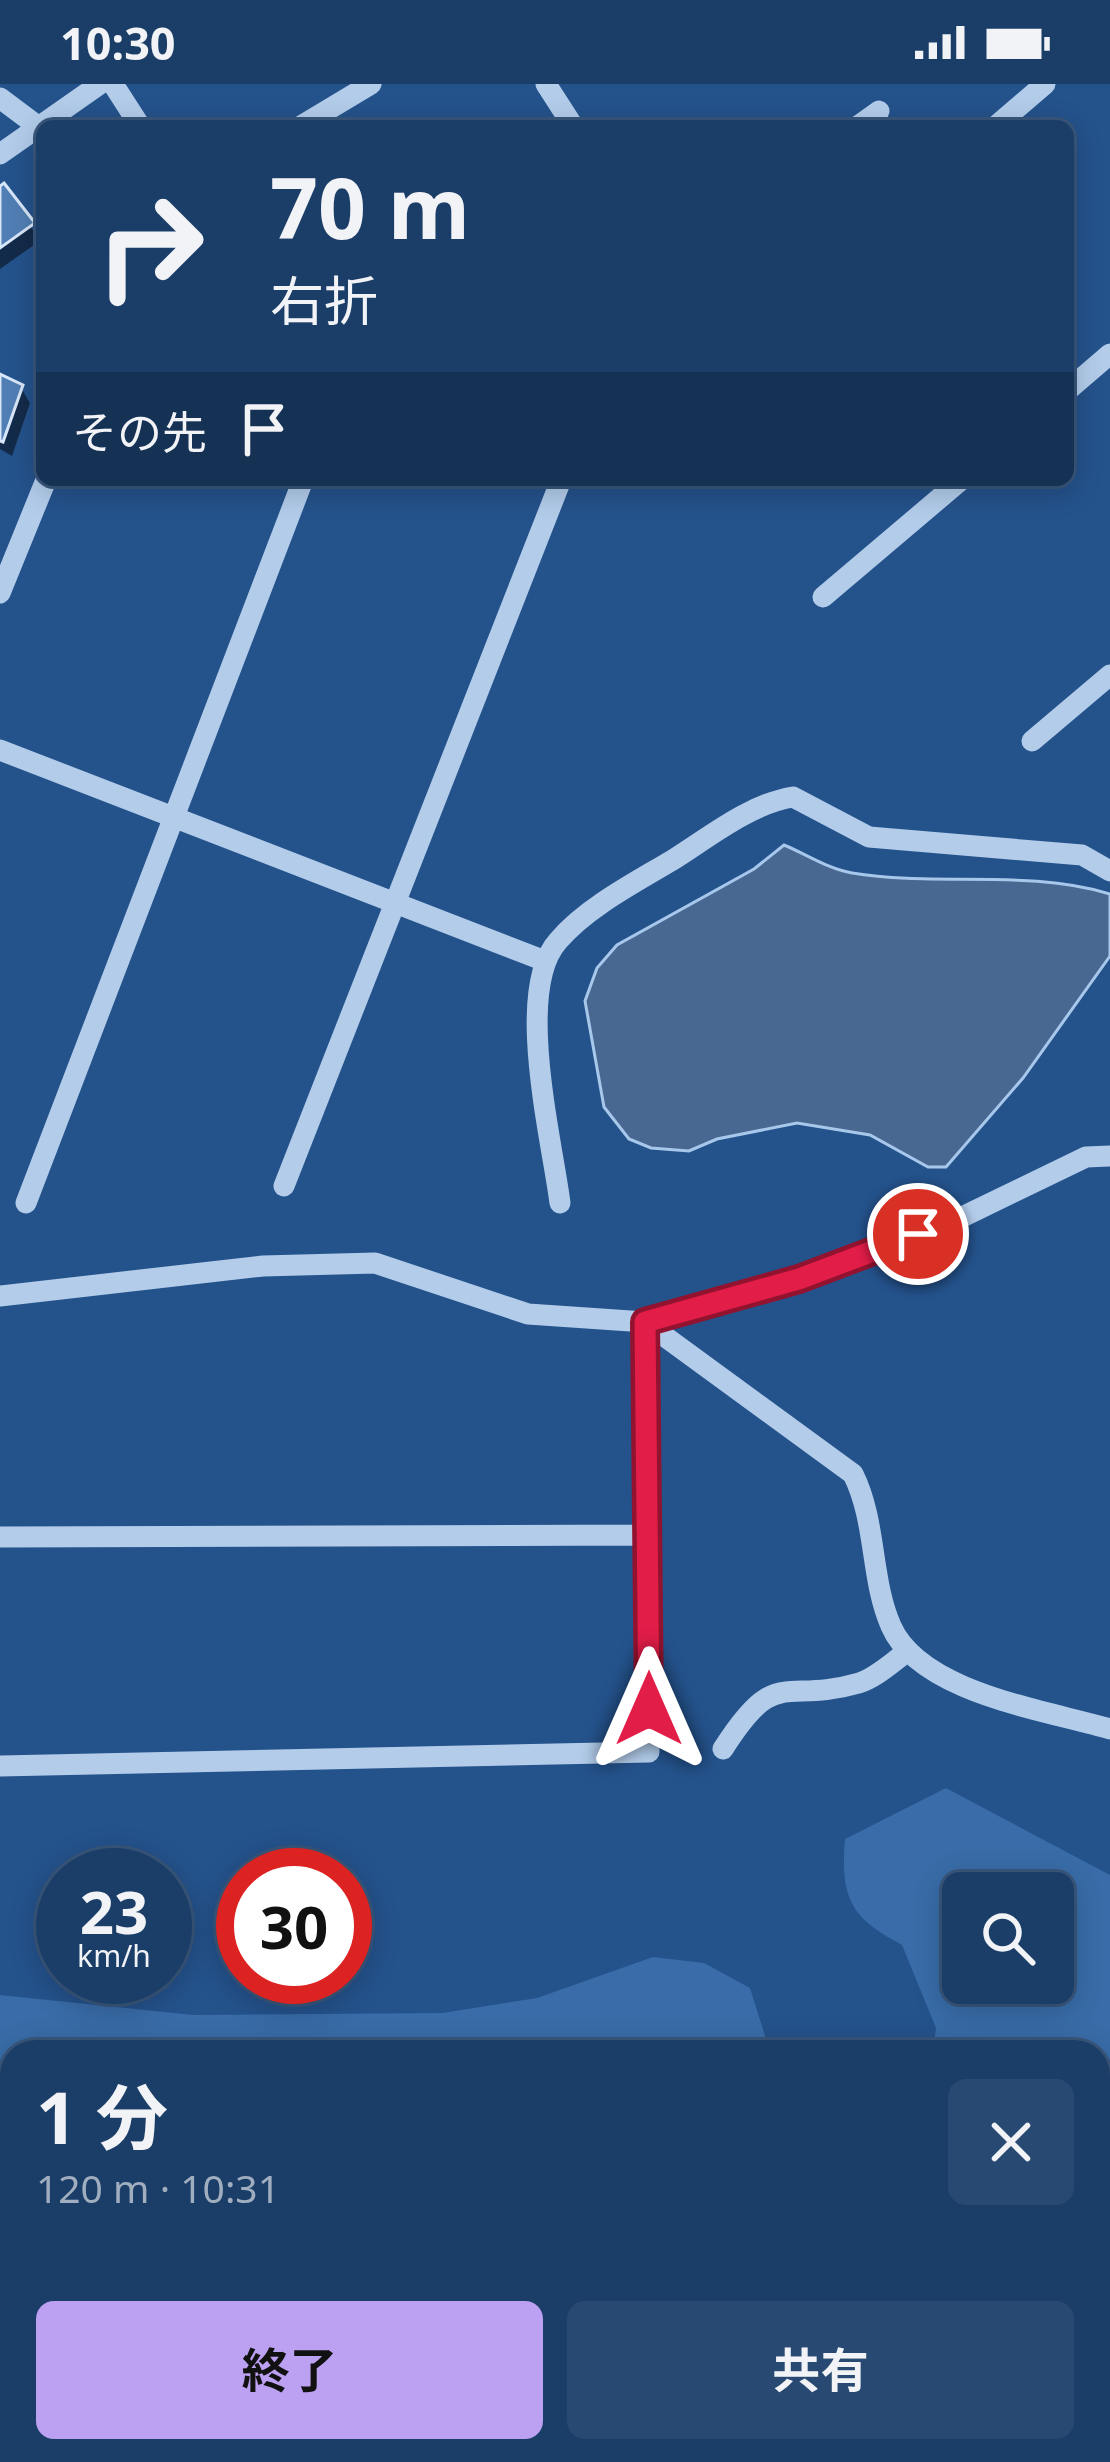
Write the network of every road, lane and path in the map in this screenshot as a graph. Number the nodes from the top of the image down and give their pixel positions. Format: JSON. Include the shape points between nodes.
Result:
{"nodes":[{"id":1,"x":100,"y":84,"type":"edge"},
{"id":2,"x":113,"y":84,"type":"edge"},
{"id":3,"x":371,"y":84,"type":"edge"},
{"id":4,"x":546,"y":84,"type":"edge"},
{"id":5,"x":1045,"y":84,"type":"edge"},
{"id":6,"x":0,"y":98,"type":"edge"},
{"id":7,"x":879,"y":111,"type":"dead end"},
{"id":8,"x":44,"y":120,"type":"edge"},
{"id":9,"x":136,"y":120,"type":"edge"},
{"id":10,"x":311,"y":120,"type":"edge"},
{"id":11,"x":569,"y":120,"type":"edge"},
{"id":12,"x":866,"y":120,"type":"edge"},
{"id":13,"x":1003,"y":120,"type":"edge"},
{"id":14,"x":36,"y":125,"type":"joint"},
{"id":15,"x":0,"y":154,"type":"edge"},
{"id":16,"x":1110,"y":354,"type":"edge"},
{"id":17,"x":1074,"y":385,"type":"edge"},
{"id":18,"x":44,"y":486,"type":"edge"},
{"id":19,"x":301,"y":486,"type":"edge"},
{"id":20,"x":559,"y":486,"type":"edge"},
{"id":21,"x":954,"y":486,"type":"edge"},
{"id":22,"x":0,"y":593,"type":"edge"},
{"id":23,"x":823,"y":596,"type":"dead end"},
{"id":24,"x":1110,"y":675,"type":"edge"},
{"id":25,"x":1032,"y":741,"type":"dead end"},
{"id":26,"x":0,"y":750,"type":"edge"},
{"id":27,"x":171,"y":819,"type":"junction"},
{"id":28,"x":1110,"y":871,"type":"edge"},
{"id":29,"x":396,"y":907,"type":"junction"},
{"id":30,"x":545,"y":961,"type":"junction"},
{"id":31,"x":1110,"y":1156,"type":"edge"},
{"id":32,"x":284,"y":1186,"type":"dead end"},
{"id":33,"x":26,"y":1203,"type":"dead end"},
{"id":34,"x":560,"y":1203,"type":"dead end"},
{"id":35,"x":0,"y":1296,"type":"edge"},
{"id":36,"x":645,"y":1322,"type":"junction"},
{"id":37,"x":649,"y":1534,"type":"junction"},
{"id":38,"x":0,"y":1537,"type":"edge"},
{"id":39,"x":907,"y":1652,"type":"junction"},
{"id":40,"x":1110,"y":1729,"type":"edge"},
{"id":41,"x":723,"y":1749,"type":"dead end"},
{"id":42,"x":0,"y":1766,"type":"edge"}],
"edges":[{"from":1,"to":8,"type":"street"},
{"from":2,"to":9,"type":"street"},
{"from":3,"to":10,"type":"street"},
{"from":4,"to":11,"type":"street"},
{"from":5,"to":13,"type":"street"},
{"from":6,"to":14,"type":"street"},
{"from":7,"to":12,"type":"street"},
{"from":14,"to":15,"type":"street"},
{"from":16,"to":17,"type":"street"},
{"from":18,"to":22,"type":"street"},
{"from":19,"to":27,"type":"street"},
{"from":20,"to":29,"type":"street"},
{"from":21,"to":23,"type":"street"},
{"from":24,"to":25,"type":"street"},
{"from":26,"to":27,"type":"street"},
{"from":27,"to":29,"type":"street"},
{"from":27,"to":33,"type":"street"},
{"from":28,"to":30,"type":"street","via":[[1082,855],[869,837],[807,802],[776,800],[586,916]]},
{"from":29,"to":30,"type":"street"},
{"from":29,"to":32,"type":"street"},
{"from":30,"to":34,"type":"street","via":[[538,1008]]},
{"from":31,"to":36,"type":"street","via":[[1086,1157],[958,1219],[799,1279]]},
{"from":35,"to":36,"type":"street","via":[[263,1266],[375,1263],[528,1314]]},
{"from":36,"to":37,"type":"street"},
{"from":36,"to":39,"type":"street","via":[[853,1474],[866,1500],[890,1625]]},
{"from":37,"to":38,"type":"street"},
{"from":37,"to":42,"type":"street","via":[[649,1752]]},
{"from":39,"to":40,"type":"street","via":[[954,1684]]},
{"from":39,"to":41,"type":"street","via":[[858,1683],[773,1691]]}]}
